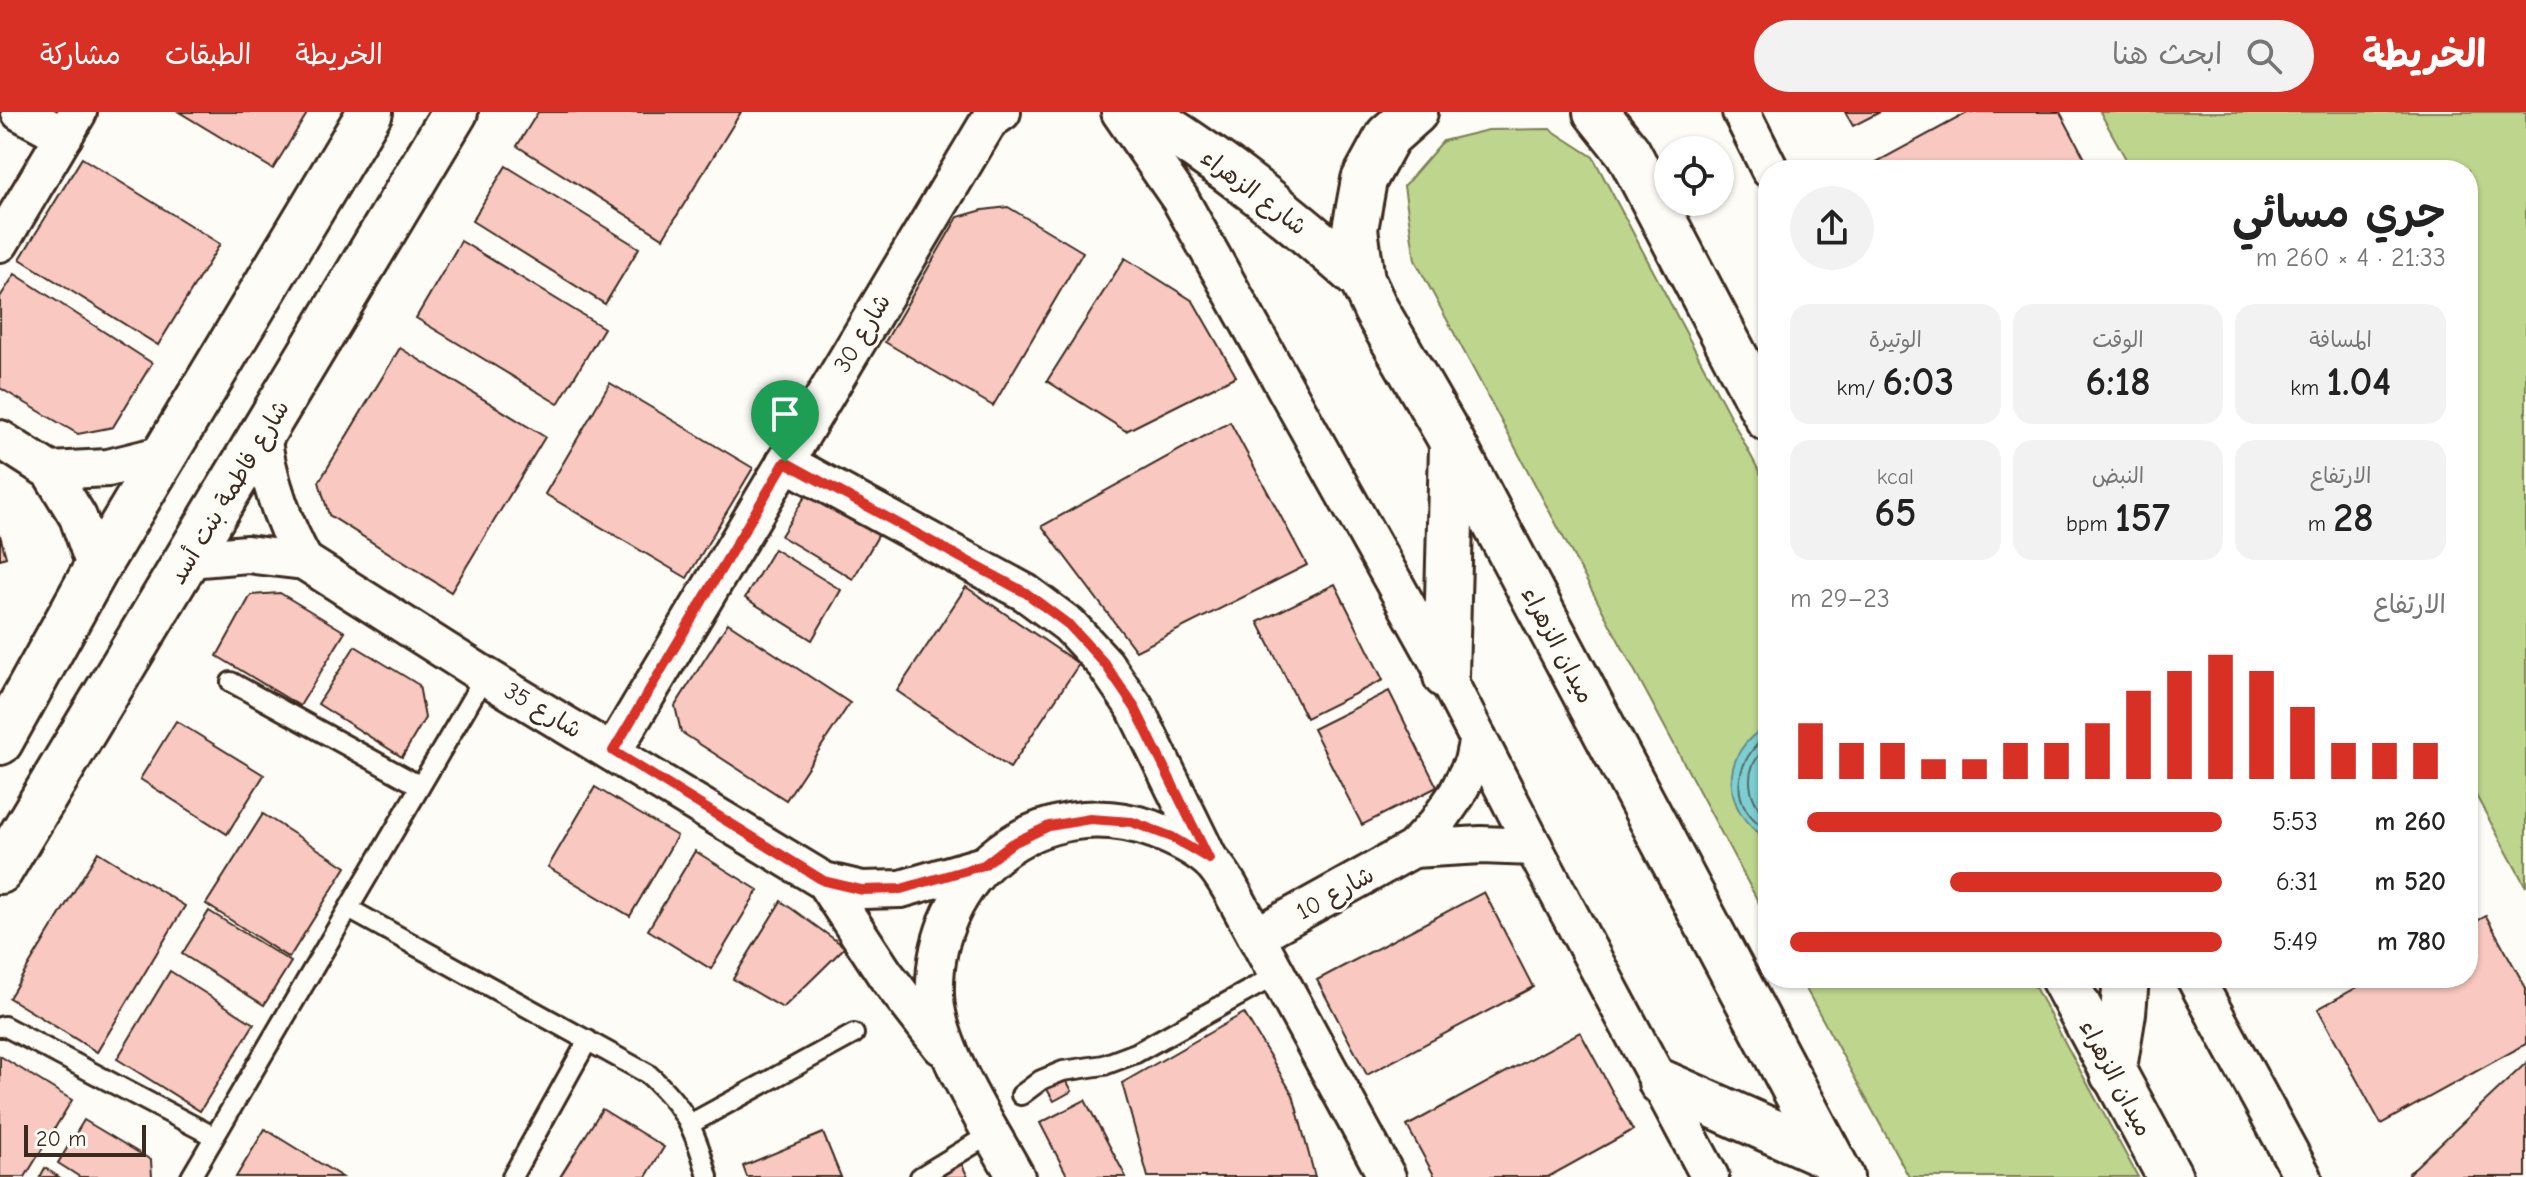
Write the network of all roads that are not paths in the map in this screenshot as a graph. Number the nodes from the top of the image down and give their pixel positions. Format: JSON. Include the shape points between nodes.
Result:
{"nodes":[{"id":1,"x":20,"y":112,"type":"edge"},
{"id":2,"x":370,"y":112,"type":"edge"},
{"id":3,"x":455,"y":112,"type":"edge"},
{"id":4,"x":1120,"y":112,"type":"edge"},
{"id":5,"x":1141,"y":112,"type":"edge"},
{"id":6,"x":1415,"y":112,"type":"edge"},
{"id":7,"x":1596,"y":112,"type":"edge"},
{"id":8,"x":1741,"y":112,"type":"edge"},
{"id":9,"x":993,"y":115,"type":"edge"},
{"id":10,"x":71,"y":124,"type":"edge"},
{"id":11,"x":1628,"y":132,"type":"edge"},
{"id":12,"x":1765,"y":160,"type":"edge"},
{"id":13,"x":0,"y":243,"type":"edge"},
{"id":14,"x":1362,"y":280,"type":"junction"},
{"id":15,"x":1720,"y":329,"type":"junction"},
{"id":16,"x":1758,"y":344,"type":"edge"},
{"id":17,"x":1758,"y":400,"type":"edge"},
{"id":18,"x":262,"y":437,"type":"junction"},
{"id":19,"x":0,"y":439,"type":"edge"},
{"id":20,"x":1452,"y":444,"type":"junction"},
{"id":21,"x":164,"y":454,"type":"junction"},
{"id":22,"x":785,"y":462,"type":"junction"},
{"id":23,"x":50,"y":471,"type":"junction"},
{"id":24,"x":189,"y":559,"type":"junction"},
{"id":25,"x":304,"y":561,"type":"junction"},
{"id":26,"x":96,"y":569,"type":"junction"},
{"id":27,"x":485,"y":676,"type":"junction"},
{"id":28,"x":1446,"y":676,"type":"junction"},
{"id":29,"x":231,"y":682,"type":"dead end"},
{"id":30,"x":17,"y":684,"type":"edge"},
{"id":31,"x":1478,"y":738,"type":"junction"},
{"id":32,"x":0,"y":742,"type":"edge"},
{"id":33,"x":613,"y":751,"type":"junction"},
{"id":34,"x":420,"y":786,"type":"junction"},
{"id":35,"x":1534,"y":847,"type":"junction"},
{"id":36,"x":1413,"y":849,"type":"junction"},
{"id":37,"x":1209,"y":859,"type":"junction"},
{"id":38,"x":984,"y":865,"type":"junction"},
{"id":39,"x":0,"y":871,"type":"edge"},
{"id":40,"x":824,"y":881,"type":"junction"},
{"id":41,"x":349,"y":909,"type":"junction"},
{"id":42,"x":1256,"y":936,"type":"junction"},
{"id":43,"x":1278,"y":974,"type":"junction"},
{"id":44,"x":2068,"y":988,"type":"edge"},
{"id":45,"x":2125,"y":988,"type":"edge"},
{"id":46,"x":2200,"y":988,"type":"edge"},
{"id":47,"x":1,"y":1024,"type":"edge"},
{"id":48,"x":854,"y":1034,"type":"dead end"},
{"id":49,"x":588,"y":1040,"type":"junction"},
{"id":50,"x":953,"y":1061,"type":"junction"},
{"id":51,"x":2113,"y":1074,"type":"junction"},
{"id":52,"x":1661,"y":1082,"type":"junction"},
{"id":53,"x":1021,"y":1095,"type":"dead end"},
{"id":54,"x":690,"y":1124,"type":"junction"},
{"id":55,"x":992,"y":1133,"type":"junction"},
{"id":56,"x":213,"y":1136,"type":"junction"},
{"id":57,"x":1835,"y":1167,"type":"edge"},
{"id":58,"x":191,"y":1177,"type":"edge"},
{"id":59,"x":512,"y":1177,"type":"edge"},
{"id":60,"x":708,"y":1177,"type":"edge"},
{"id":61,"x":920,"y":1177,"type":"edge"},
{"id":62,"x":1016,"y":1177,"type":"edge"},
{"id":63,"x":1387,"y":1177,"type":"edge"},
{"id":64,"x":1710,"y":1177,"type":"edge"},
{"id":65,"x":2170,"y":1177,"type":"edge"},
{"id":66,"x":2303,"y":1177,"type":"edge"}],
"edges":[{"from":1,"to":10,"type":"street"},
{"from":2,"to":21,"type":"main road"},
{"from":3,"to":18,"type":"main road","name":"شارع فاطمة بنت أسد"},
{"from":4,"to":28,"type":"street","via":[[1180,199]]},
{"from":5,"to":14,"type":"main road","name":"شارع الزهراء","via":[[1237,176]]},
{"from":6,"to":14,"type":"main road","name":"ميدان الزهراء","via":[[1388,136],[1364,180],[1355,229]]},
{"from":7,"to":11,"type":"main road"},
{"from":8,"to":12,"type":"street"},
{"from":9,"to":22,"type":"street","name":"شارع 30"},
{"from":10,"to":13,"type":"street"},
{"from":11,"to":15,"type":"main road"},
{"from":14,"to":20,"type":"main road","name":"ميدان الزهراء"},
{"from":15,"to":16,"type":"main road"},
{"from":15,"to":17,"type":"main road"},
{"from":18,"to":24,"type":"main road","name":"شارع فاطمة بنت أسد"},
{"from":18,"to":25,"type":"street","name":"شارع 35","via":[[275,502]]},
{"from":19,"to":23,"type":"street"},
{"from":20,"to":28,"type":"main road"},
{"from":20,"to":57,"type":"main road","name":"ميدان الزهراء"},
{"from":21,"to":23,"type":"street","via":[[108,468]]},
{"from":21,"to":26,"type":"main road"},
{"from":22,"to":33,"type":"street","name":"شارع 30"},
{"from":22,"to":37,"type":"street","via":[[1026,593],[1069,625],[1135,708]]},
{"from":23,"to":26,"type":"street","via":[[78,517]]},
{"from":24,"to":25,"type":"street","name":"شارع 35","via":[[247,554]]},
{"from":24,"to":39,"type":"main road","name":"شارع فاطمة بنت أسد"},
{"from":25,"to":27,"type":"street","name":"شارع 35"},
{"from":26,"to":30,"type":"main road"},
{"from":27,"to":33,"type":"street","name":"شارع 35"},
{"from":27,"to":34,"type":"lane"},
{"from":28,"to":31,"type":"street"},
{"from":29,"to":34,"type":"lane"},
{"from":30,"to":32,"type":"main road"},
{"from":31,"to":35,"type":"street"},
{"from":31,"to":36,"type":"street","name":"شارع 10","via":[[1457,794]]},
{"from":33,"to":40,"type":"street","name":"شارع 35"},
{"from":34,"to":41,"type":"lane"},
{"from":35,"to":36,"type":"street","name":"شارع 10"},
{"from":35,"to":52,"type":"street"},
{"from":36,"to":42,"type":"street","name":"شارع 10"},
{"from":37,"to":38,"type":"street","via":[[1132,822],[1090,819],[1049,826],[1011,844]]},
{"from":37,"to":42,"type":"street"},
{"from":38,"to":40,"type":"street","via":[[901,889],[862,890]]},
{"from":38,"to":50,"type":"street","via":[[952,907],[937,951],[935,997]]},
{"from":40,"to":50,"type":"street","via":[[885,974]]},
{"from":41,"to":49,"type":"lane"},
{"from":41,"to":56,"type":"lane"},
{"from":42,"to":43,"type":"street"},
{"from":43,"to":53,"type":"lane","via":[[1136,1053],[1063,1071]]},
{"from":43,"to":63,"type":"street"},
{"from":44,"to":51,"type":"main road","name":"ميدان الزهراء"},
{"from":45,"to":51,"type":"main road"},
{"from":46,"to":66,"type":"street"},
{"from":47,"to":56,"type":"lane"},
{"from":48,"to":54,"type":"lane"},
{"from":49,"to":54,"type":"lane","via":[[648,1074],[672,1096]]},
{"from":49,"to":59,"type":"lane"},
{"from":50,"to":55,"type":"street"},
{"from":51,"to":65,"type":"main road","name":"ميدان الزهراء"},
{"from":52,"to":57,"type":"main road"},
{"from":52,"to":64,"type":"street"},
{"from":54,"to":60,"type":"lane"},
{"from":55,"to":61,"type":"lane"},
{"from":55,"to":62,"type":"street"},
{"from":56,"to":58,"type":"lane"}]}
